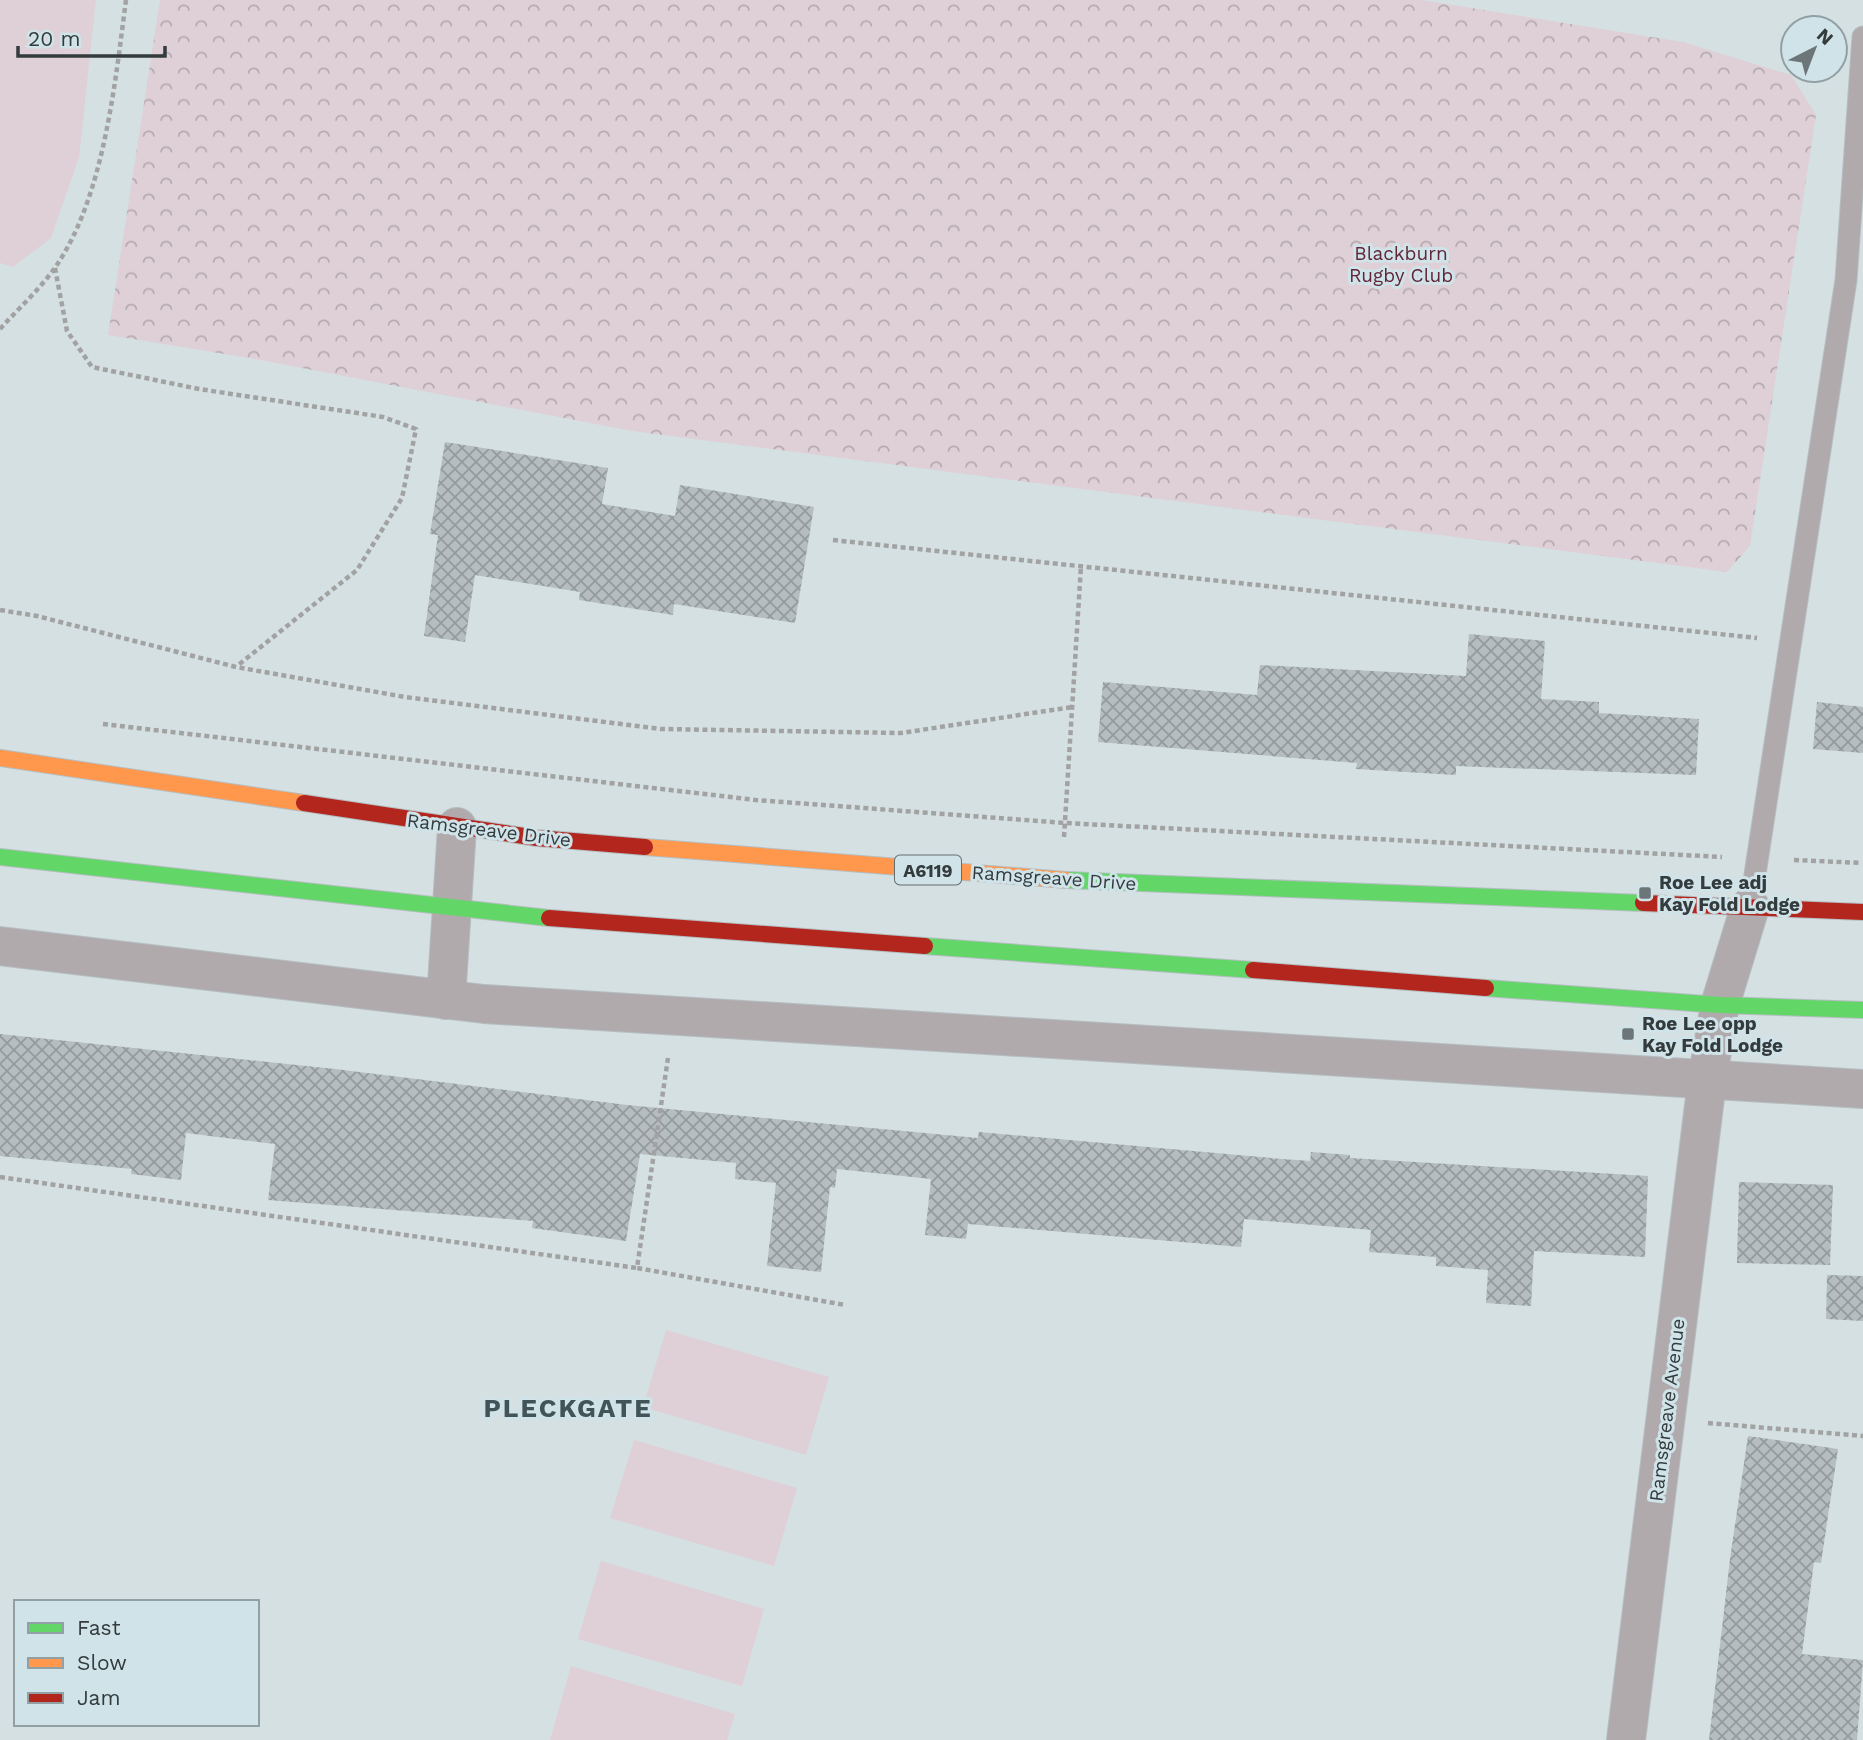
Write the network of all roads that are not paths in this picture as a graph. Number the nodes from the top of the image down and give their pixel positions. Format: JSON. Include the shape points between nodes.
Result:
{"nodes":[{"id":1,"x":1863,"y":37,"type":"edge"},
{"id":2,"x":0,"y":758,"type":"edge"},
{"id":3,"x":457,"y":827,"type":"junction"},
{"id":4,"x":0,"y":857,"type":"edge"},
{"id":5,"x":1750,"y":907,"type":"junction"},
{"id":6,"x":453,"y":909,"type":"junction"},
{"id":7,"x":1863,"y":912,"type":"edge"},
{"id":8,"x":0,"y":946,"type":"edge"},
{"id":9,"x":446,"y":1000,"type":"junction"},
{"id":10,"x":1720,"y":1005,"type":"junction"},
{"id":11,"x":1863,"y":1010,"type":"edge"},
{"id":12,"x":1707,"y":1081,"type":"junction"},
{"id":13,"x":1863,"y":1088,"type":"edge"},
{"id":14,"x":1626,"y":1740,"type":"edge"}],
"edges":[{"from":1,"to":5,"type":"lane","via":[[1846,280]]},
{"from":2,"to":3,"type":"highway","name":"Ramsgreave Drive","number":"A6119"},
{"from":3,"to":5,"type":"highway","name":"Ramsgreave Drive","number":"A6119","via":[[550,839],[1059,880]]},
{"from":3,"to":6,"type":"street"},
{"from":4,"to":6,"type":"highway"},
{"from":5,"to":7,"type":"highway","name":"Ramsgreave Drive","number":"A6119"},
{"from":5,"to":10,"type":"street","name":"Ramsgreave Avenue"},
{"from":6,"to":9,"type":"street"},
{"from":6,"to":10,"type":"highway"},
{"from":8,"to":9,"type":"street"},
{"from":9,"to":12,"type":"street"},
{"from":10,"to":11,"type":"highway"},
{"from":10,"to":12,"type":"street","name":"Ramsgreave Avenue"},
{"from":12,"to":13,"type":"street"},
{"from":12,"to":14,"type":"street","name":"Ramsgreave Avenue"}]}
